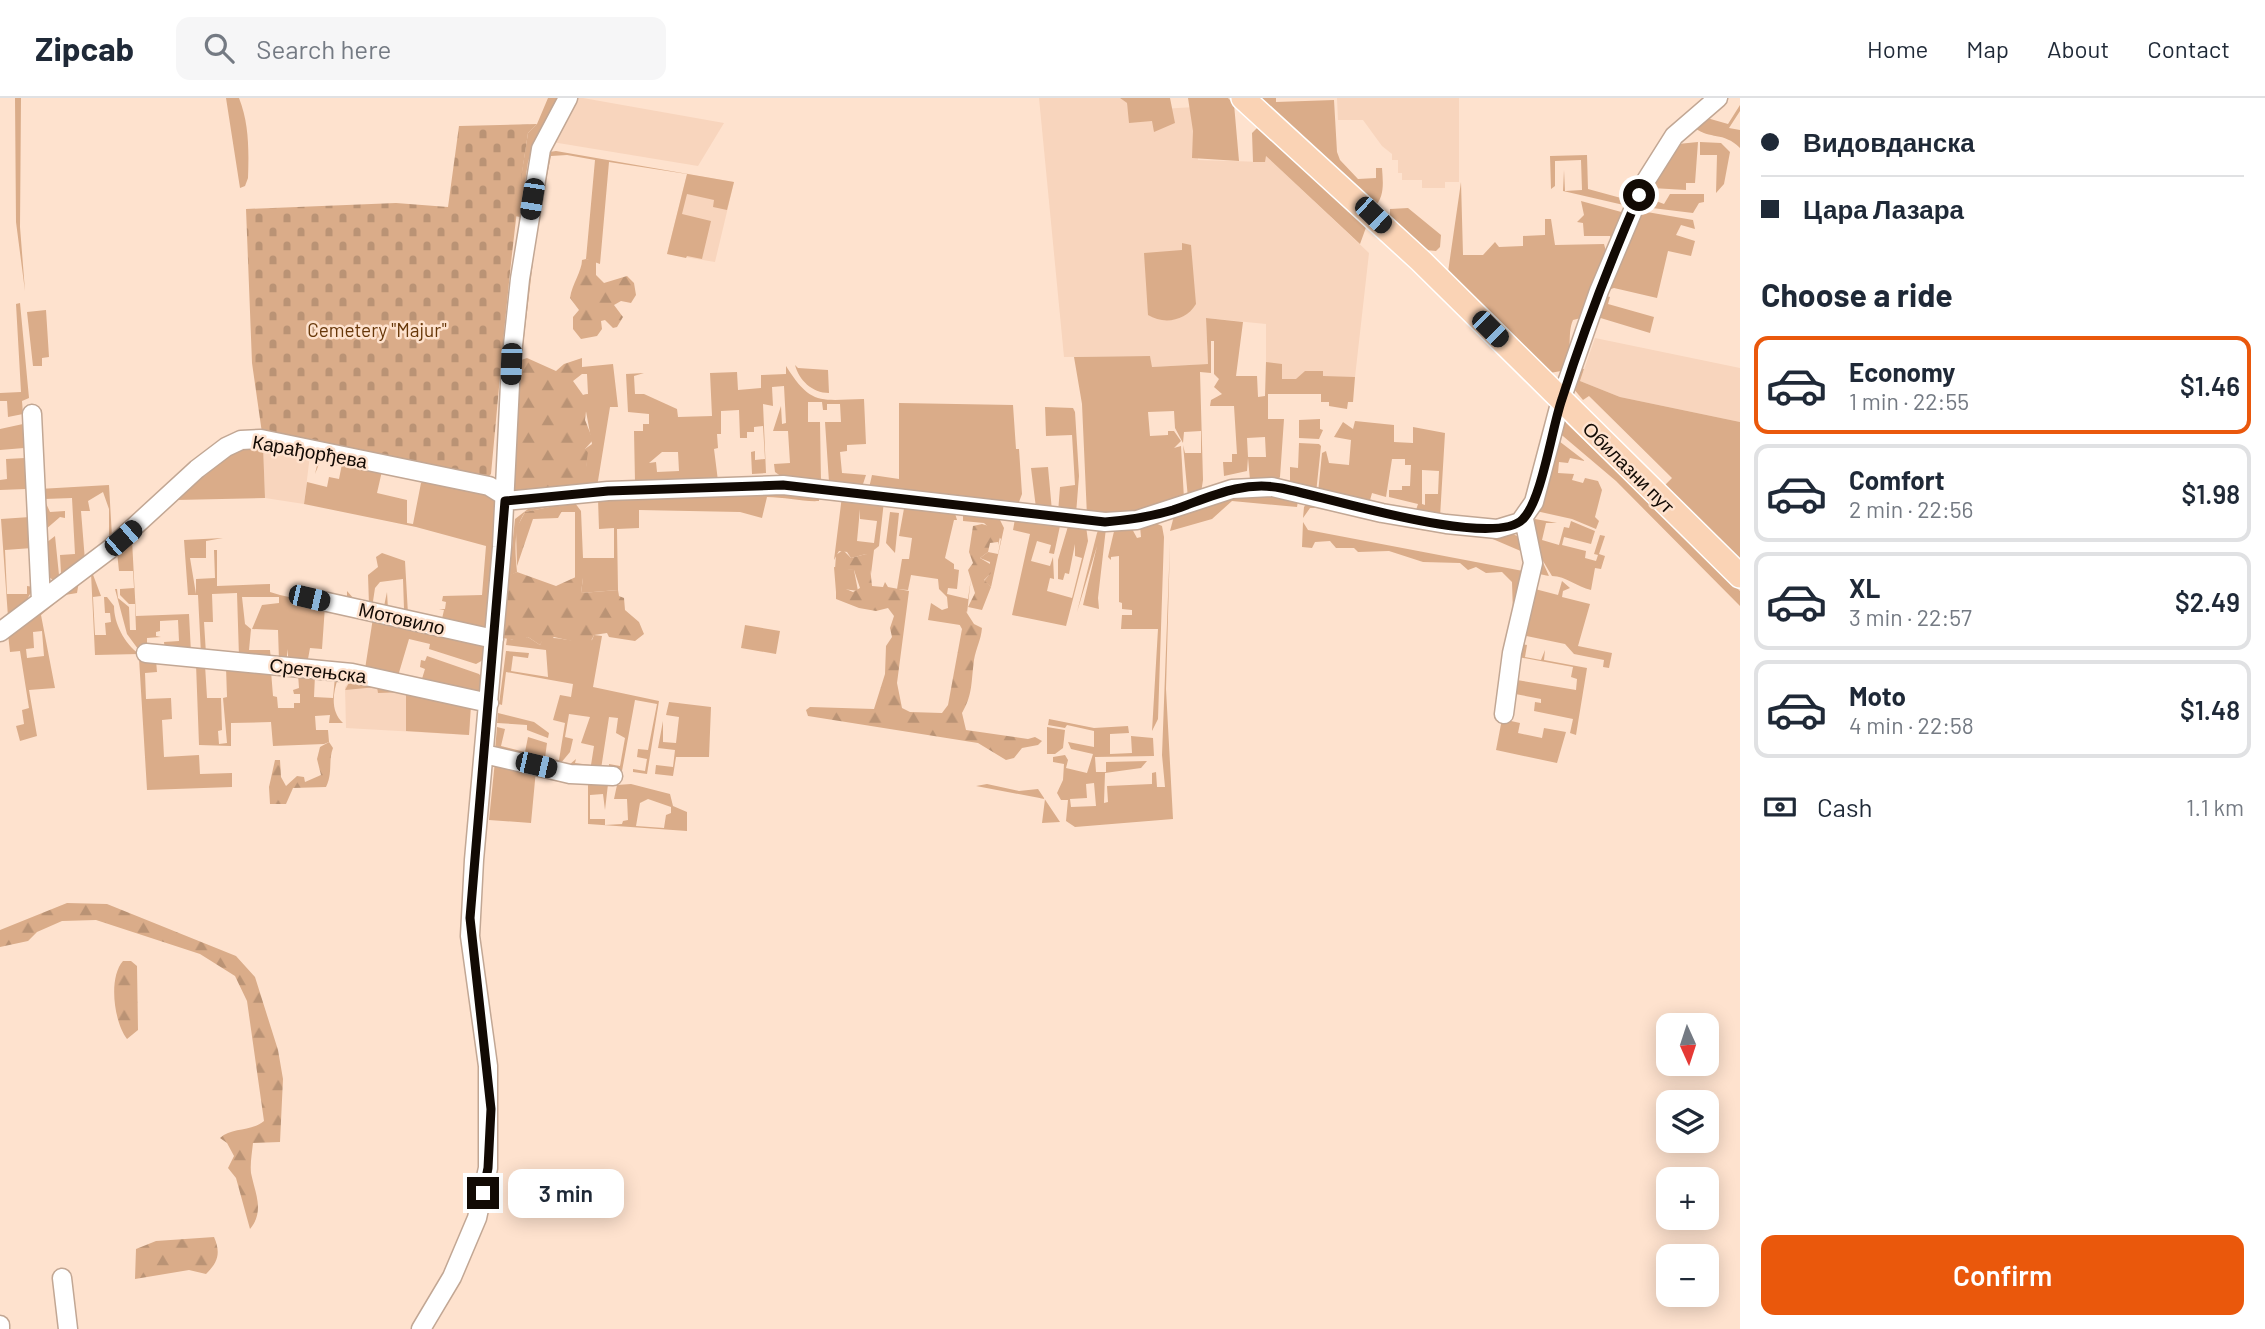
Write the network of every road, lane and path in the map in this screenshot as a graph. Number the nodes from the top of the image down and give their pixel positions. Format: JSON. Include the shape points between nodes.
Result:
{"nodes":[{"id":1,"x":568,"y":98,"type":"edge"},
{"id":2,"x":1243,"y":98,"type":"edge"},
{"id":3,"x":1718,"y":98,"type":"edge"},
{"id":4,"x":1561,"y":400,"type":"junction"},
{"id":5,"x":32,"y":414,"type":"dead end"},
{"id":6,"x":505,"y":498,"type":"junction"},
{"id":7,"x":1524,"y":519,"type":"junction"},
{"id":8,"x":1740,"y":576,"type":"edge"},
{"id":9,"x":309,"y":598,"type":"dead end"},
{"id":10,"x":41,"y":601,"type":"junction"},
{"id":11,"x":0,"y":632,"type":"edge"},
{"id":12,"x":494,"y":639,"type":"junction"},
{"id":13,"x":146,"y":653,"type":"dead end"},
{"id":14,"x":489,"y":703,"type":"junction"},
{"id":15,"x":1504,"y":714,"type":"dead end"},
{"id":16,"x":484,"y":754,"type":"junction"},
{"id":17,"x":613,"y":776,"type":"dead end"},
{"id":18,"x":62,"y":1278,"type":"dead end"},
{"id":19,"x":68,"y":1329,"type":"edge"},
{"id":20,"x":421,"y":1329,"type":"edge"}],
"edges":[{"from":1,"to":6,"type":"street","via":[[541,149],[535,176],[511,364]]},
{"from":2,"to":4,"type":"main road","name":"Обилазни пут","via":[[1379,220]]},
{"from":3,"to":4,"type":"street","via":[[1674,136],[1645,183],[1599,291]]},
{"from":4,"to":7,"type":"street","via":[[1534,502]]},
{"from":4,"to":8,"type":"main road","name":"Обилазни пут"},
{"from":5,"to":10,"type":"street"},
{"from":6,"to":7,"type":"street","via":[[783,485],[1105,522],[1137,520],[1232,489],[1272,486],[1447,524],[1497,529]]},
{"from":6,"to":10,"type":"street","name":"Карађорђева","via":[[489,486],[261,439],[241,440],[197,469],[110,549]]},
{"from":6,"to":12,"type":"street"},
{"from":7,"to":15,"type":"street","via":[[1534,563]]},
{"from":9,"to":12,"type":"street","name":"Мотовило"},
{"from":10,"to":11,"type":"street","name":"Карађорђева"},
{"from":12,"to":14,"type":"street"},
{"from":13,"to":14,"type":"street","name":"Сретењска","via":[[352,673]]},
{"from":14,"to":16,"type":"street"},
{"from":16,"to":17,"type":"street","via":[[570,774]]},
{"from":16,"to":20,"type":"street","via":[[470,936],[488,1066],[488,1168],[477,1218],[452,1277]]},
{"from":18,"to":19,"type":"street"}]}
